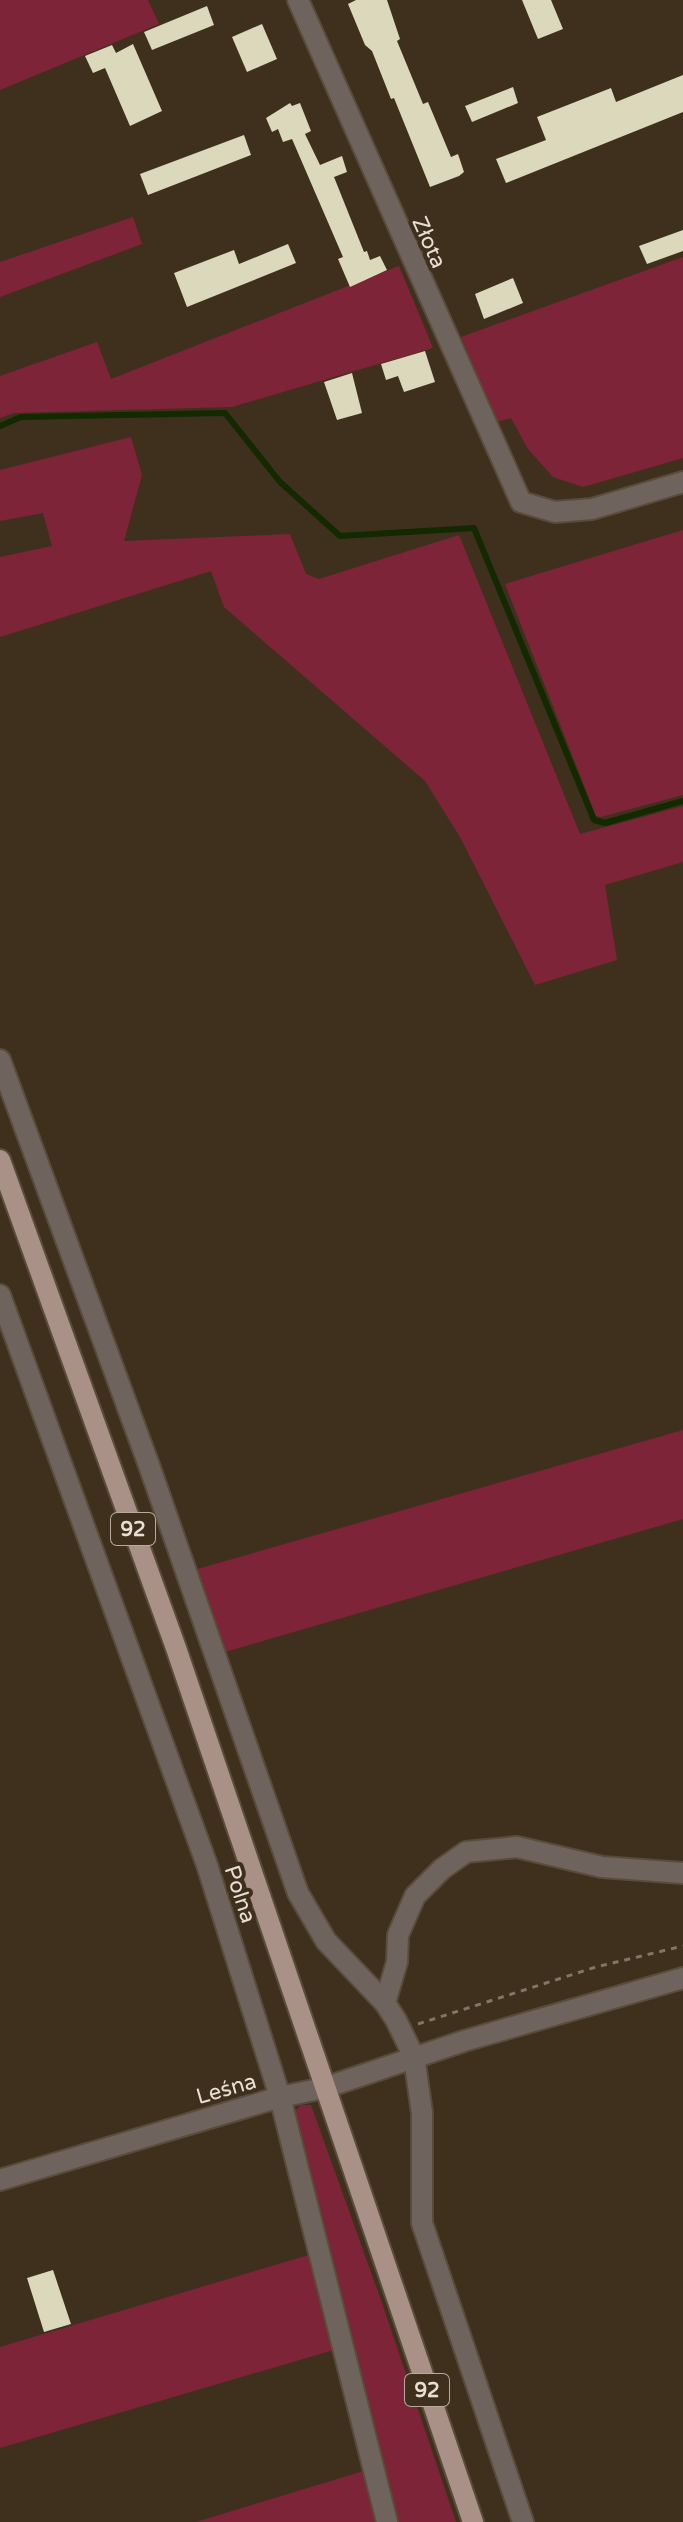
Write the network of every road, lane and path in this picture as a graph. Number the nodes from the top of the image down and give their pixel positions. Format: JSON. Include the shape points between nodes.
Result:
{"nodes":[{"id":1,"x":298,"y":0,"type":"edge"},
{"id":2,"x":683,"y":482,"type":"edge"},
{"id":3,"x":0,"y":1060,"type":"edge"},
{"id":4,"x":0,"y":1160,"type":"edge"},
{"id":5,"x":0,"y":1295,"type":"edge"},
{"id":6,"x":683,"y":1873,"type":"edge"},
{"id":7,"x":683,"y":1946,"type":"edge"},
{"id":8,"x":683,"y":1978,"type":"edge"},
{"id":9,"x":385,"y":2003,"type":"junction"},
{"id":10,"x":401,"y":2029,"type":"junction"},
{"id":11,"x":414,"y":2057,"type":"junction"},
{"id":12,"x":324,"y":2088,"type":"junction"},
{"id":13,"x":280,"y":2097,"type":"junction"},
{"id":14,"x":0,"y":2180,"type":"edge"},
{"id":15,"x":387,"y":2522,"type":"edge"},
{"id":16,"x":473,"y":2522,"type":"edge"},
{"id":17,"x":523,"y":2522,"type":"edge"}],
"edges":[{"from":1,"to":2,"type":"street","name":"Złota","via":[[521,502],[555,512],[592,509]]},
{"from":3,"to":9,"type":"street","via":[[298,1893],[326,1941]]},
{"from":4,"to":12,"type":"main road","number":"92","via":[[176,1648]]},
{"from":5,"to":13,"type":"street","name":"Polna","via":[[207,1865]]},
{"from":6,"to":9,"type":"street","via":[[602,1867],[517,1847],[466,1852],[415,1896],[398,1935],[397,1962]]},
{"from":7,"to":10,"type":"path","via":[[596,1967]]},
{"from":8,"to":11,"type":"street","name":"Leśna"},
{"from":9,"to":10,"type":"street"},
{"from":10,"to":11,"type":"street"},
{"from":11,"to":12,"type":"street","name":"Leśna"},
{"from":11,"to":17,"type":"street","via":[[422,2113],[422,2223]]},
{"from":12,"to":13,"type":"street","name":"Leśna"},
{"from":12,"to":16,"type":"main road","number":"92"},
{"from":13,"to":14,"type":"street","name":"Leśna"},
{"from":13,"to":15,"type":"street","name":"Polna"}]}
